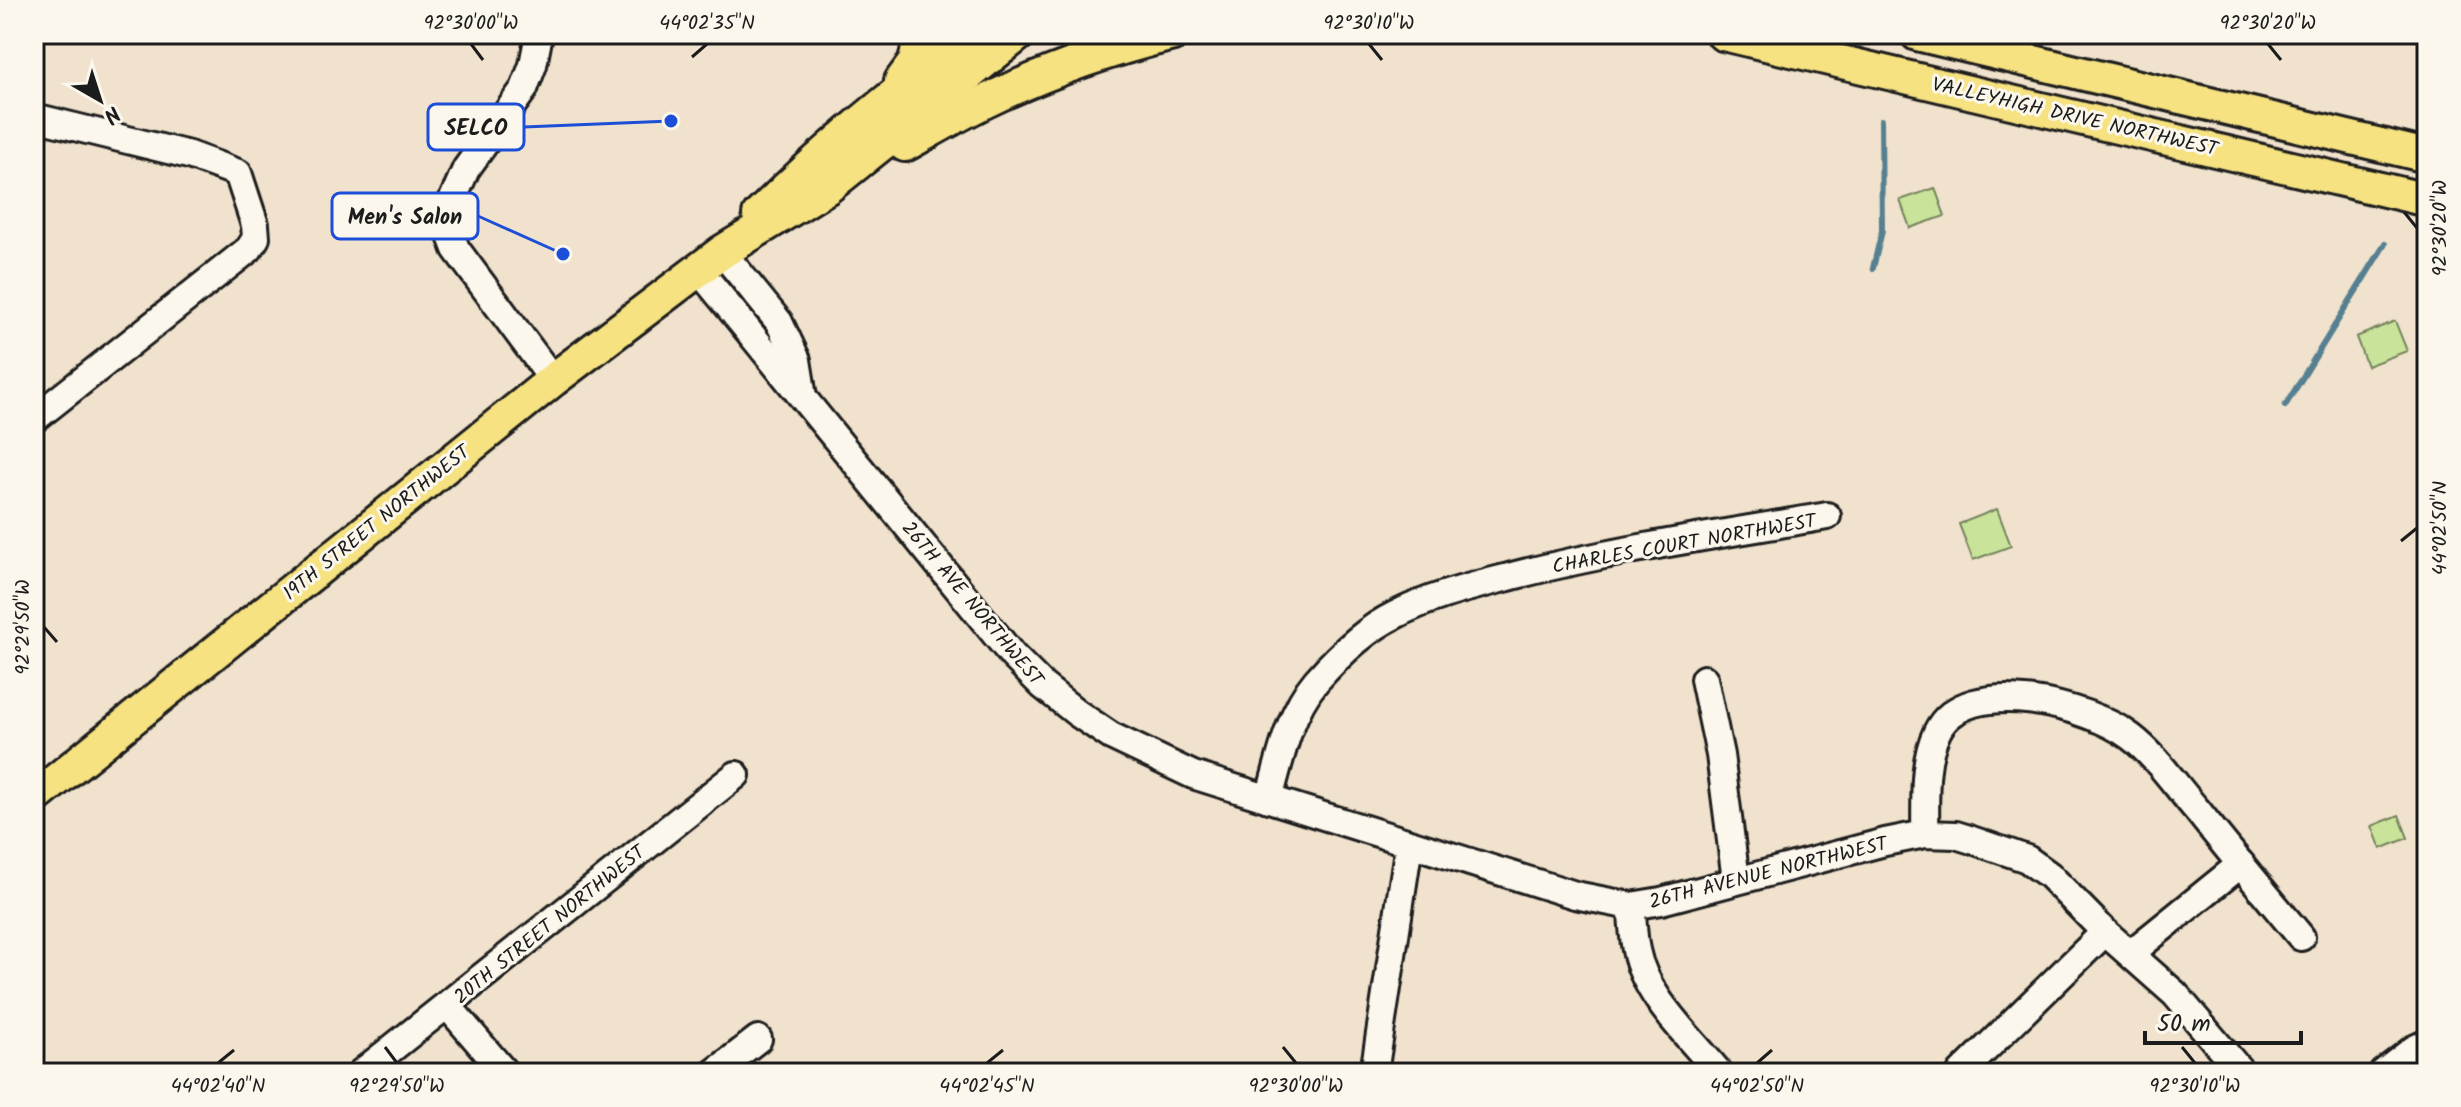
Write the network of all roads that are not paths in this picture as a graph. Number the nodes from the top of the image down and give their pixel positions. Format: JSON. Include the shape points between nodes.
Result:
{"nodes":[{"id":1,"x":539,"y":34,"type":"edge"},
{"id":2,"x":921,"y":34,"type":"edge"},
{"id":3,"x":970,"y":34,"type":"edge"},
{"id":4,"x":1019,"y":34,"type":"edge"},
{"id":5,"x":1173,"y":34,"type":"edge"},
{"id":6,"x":1723,"y":34,"type":"edge"},
{"id":7,"x":1917,"y":34,"type":"edge"},
{"id":8,"x":875,"y":109,"type":"junction"},
{"id":9,"x":34,"y":117,"type":"edge"},
{"id":10,"x":2427,"y":156,"type":"edge"},
{"id":11,"x":828,"y":187,"type":"junction"},
{"id":12,"x":2427,"y":200,"type":"edge"},
{"id":13,"x":710,"y":260,"type":"junction"},
{"id":14,"x":553,"y":380,"type":"junction"},
{"id":15,"x":34,"y":419,"type":"edge"},
{"id":16,"x":1827,"y":516,"type":"dead end"},
{"id":17,"x":1704,"y":679,"type":"dead end"},
{"id":18,"x":736,"y":775,"type":"dead end"},
{"id":19,"x":34,"y":798,"type":"edge"},
{"id":20,"x":1269,"y":799,"type":"junction"},
{"id":21,"x":1925,"y":834,"type":"junction"},
{"id":22,"x":1409,"y":844,"type":"junction"},
{"id":23,"x":2241,"y":864,"type":"junction"},
{"id":24,"x":1736,"y":880,"type":"junction"},
{"id":25,"x":1631,"y":906,"type":"junction"},
{"id":26,"x":2105,"y":932,"type":"junction"},
{"id":27,"x":2301,"y":937,"type":"dead end"},
{"id":28,"x":2131,"y":953,"type":"junction"},
{"id":29,"x":447,"y":1005,"type":"junction"},
{"id":30,"x":758,"y":1039,"type":"dead end"},
{"id":31,"x":2427,"y":1043,"type":"edge"},
{"id":32,"x":361,"y":1073,"type":"edge"},
{"id":33,"x":505,"y":1073,"type":"edge"},
{"id":34,"x":714,"y":1073,"type":"edge"},
{"id":35,"x":1374,"y":1073,"type":"edge"},
{"id":36,"x":1719,"y":1073,"type":"edge"},
{"id":37,"x":1961,"y":1073,"type":"edge"},
{"id":38,"x":2242,"y":1073,"type":"edge"},
{"id":39,"x":2383,"y":1073,"type":"edge"}],
"edges":[{"from":1,"to":14,"type":"street","via":[[524,89],[466,169],[452,201],[448,228],[456,249]]},
{"from":2,"to":8,"type":"main road","via":[[915,62]]},
{"from":3,"to":8,"type":"main road","name":"19TH STREET NORTHWEST"},
{"from":4,"to":11,"type":"main road","name":"19TH STREET NORTHWEST"},
{"from":5,"to":11,"type":"main road","via":[[1128,45],[986,101]]},
{"from":6,"to":12,"type":"main road","name":"VALLEYHIGH DRIVE NORTHWEST"},
{"from":7,"to":10,"type":"main road","name":"VALLEYHIGH DRIVE NORTHWEST"},
{"from":8,"to":13,"type":"main road","name":"19TH STREET NORTHWEST"},
{"from":9,"to":15,"type":"street","via":[[189,155],[238,173],[256,238],[249,249]]},
{"from":11,"to":13,"type":"main road","name":"19TH STREET NORTHWEST"},
{"from":13,"to":14,"type":"main road","name":"19TH STREET NORTHWEST"},
{"from":13,"to":20,"type":"street","name":"26TH AVE NORTHWEST","via":[[779,322],[797,360],[803,397],[1043,686],[1150,757]]},
{"from":14,"to":19,"type":"main road","name":"19TH STREET NORTHWEST"},
{"from":16,"to":20,"type":"street","name":"CHARLES COURT NORTHWEST","via":[[1611,553],[1465,589],[1392,616],[1314,683],[1286,739]]},
{"from":17,"to":24,"type":"street"},
{"from":18,"to":29,"type":"street","name":"20TH STREET NORTHWEST"},
{"from":20,"to":22,"type":"street","name":"26TH AVENUE NORTHWEST"},
{"from":21,"to":23,"type":"street","via":[[1928,768],[1938,730],[1966,705],[2008,699],[2060,706],[2132,737]]},
{"from":21,"to":24,"type":"street","name":"26TH AVENUE NORTHWEST"},
{"from":21,"to":26,"type":"street","name":"26TH AVENUE NORTHWEST","via":[[1956,835],[2027,859]]},
{"from":22,"to":25,"type":"street","name":"26TH AVENUE NORTHWEST","via":[[1575,895]]},
{"from":22,"to":35,"type":"street"},
{"from":23,"to":27,"type":"street"},
{"from":23,"to":28,"type":"street"},
{"from":24,"to":25,"type":"street","name":"26TH AVENUE NORTHWEST"},
{"from":25,"to":36,"type":"street","via":[[1636,951],[1645,975]]},
{"from":26,"to":28,"type":"street","name":"26TH AVENUE NORTHWEST"},
{"from":26,"to":37,"type":"street"},
{"from":28,"to":38,"type":"street","name":"26TH AVENUE NORTHWEST","via":[[2175,994]]},
{"from":29,"to":32,"type":"street","name":"20TH STREET NORTHWEST"},
{"from":29,"to":33,"type":"street"},
{"from":30,"to":34,"type":"street"},
{"from":31,"to":39,"type":"street"}]}
